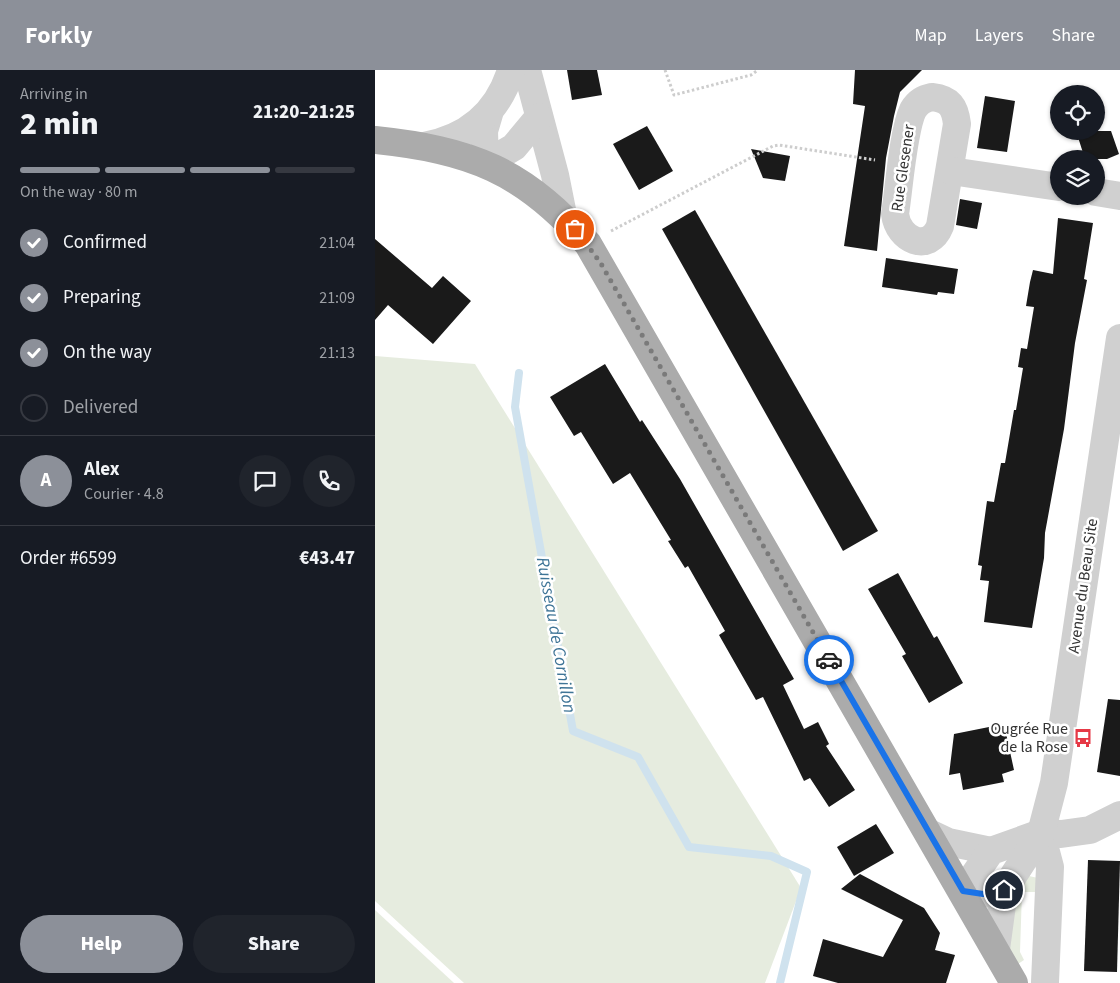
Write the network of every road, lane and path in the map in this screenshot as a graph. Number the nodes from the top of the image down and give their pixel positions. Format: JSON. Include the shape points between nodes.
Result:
{"nodes":[{"id":1,"x":511,"y":70,"type":"edge"},
{"id":2,"x":527,"y":70,"type":"edge"},
{"id":3,"x":665,"y":70,"type":"edge"},
{"id":4,"x":758,"y":70,"type":"edge"},
{"id":5,"x":489,"y":114,"type":"junction"},
{"id":6,"x":539,"y":117,"type":"junction"},
{"id":7,"x":375,"y":140,"type":"edge"},
{"id":8,"x":424,"y":146,"type":"junction"},
{"id":9,"x":485,"y":164,"type":"junction"},
{"id":10,"x":903,"y":165,"type":"junction"},
{"id":11,"x":951,"y":171,"type":"junction"},
{"id":12,"x":1050,"y":186,"type":"edge"},
{"id":13,"x":1105,"y":194,"type":"edge"},
{"id":14,"x":1120,"y":196,"type":"edge"},
{"id":15,"x":563,"y":215,"type":"junction"},
{"id":16,"x":588,"y":244,"type":"junction"},
{"id":17,"x":1120,"y":338,"type":"edge"},
{"id":18,"x":1120,"y":815,"type":"edge"},
{"id":19,"x":929,"y":833,"type":"junction"},
{"id":20,"x":1041,"y":833,"type":"junction"},
{"id":21,"x":991,"y":851,"type":"junction"},
{"id":22,"x":1004,"y":890,"type":"junction"},
{"id":23,"x":963,"y":891,"type":"junction"},
{"id":24,"x":996,"y":949,"type":"junction"},
{"id":25,"x":1045,"y":982,"type":"edge"},
{"id":26,"x":1014,"y":983,"type":"edge"}],
"edges":[{"from":1,"to":5,"type":"street"},
{"from":2,"to":6,"type":"street"},
{"from":3,"to":4,"type":"path","via":[[674,95],[751,75]]},
{"from":5,"to":8,"type":"street","via":[[451,140]]},
{"from":5,"to":9,"type":"street","via":[[484,131]]},
{"from":6,"to":9,"type":"street","via":[[514,147]]},
{"from":6,"to":15,"type":"street"},
{"from":7,"to":8,"type":"main road"},
{"from":8,"to":9,"type":"main road"},
{"from":9,"to":15,"type":"main road","via":[[528,188]]},
{"from":10,"to":11,"type":"street","name":"Rue Glesener","via":[[913,110],[923,99],[941,98],[956,112]]},
{"from":10,"to":11,"type":"street","name":"Rue Glesener","via":[[895,214],[897,225],[910,239],[921,241],[937,234]]},
{"from":10,"to":16,"type":"path","via":[[773,146]]},
{"from":11,"to":12,"type":"street"},
{"from":13,"to":14,"type":"street"},
{"from":15,"to":16,"type":"main road"},
{"from":16,"to":19,"type":"main road"},
{"from":17,"to":20,"type":"street","name":"Avenue du Beau Site","via":[[1055,784]]},
{"from":18,"to":20,"type":"street","via":[[1090,830]]},
{"from":19,"to":21,"type":"street","via":[[948,842]]},
{"from":19,"to":23,"type":"main road"},
{"from":20,"to":21,"type":"street"},
{"from":20,"to":22,"type":"street","name":"Avenue du Beau Site"},
{"from":20,"to":25,"type":"street","name":"Avenue du Beau Site","via":[[1049,867]]},
{"from":21,"to":23,"type":"street"},
{"from":22,"to":23,"type":"street","via":[[983,894]]},
{"from":22,"to":24,"type":"street","name":"Avenue du Beau Site"},
{"from":23,"to":24,"type":"main road"},
{"from":24,"to":26,"type":"main road"}]}
